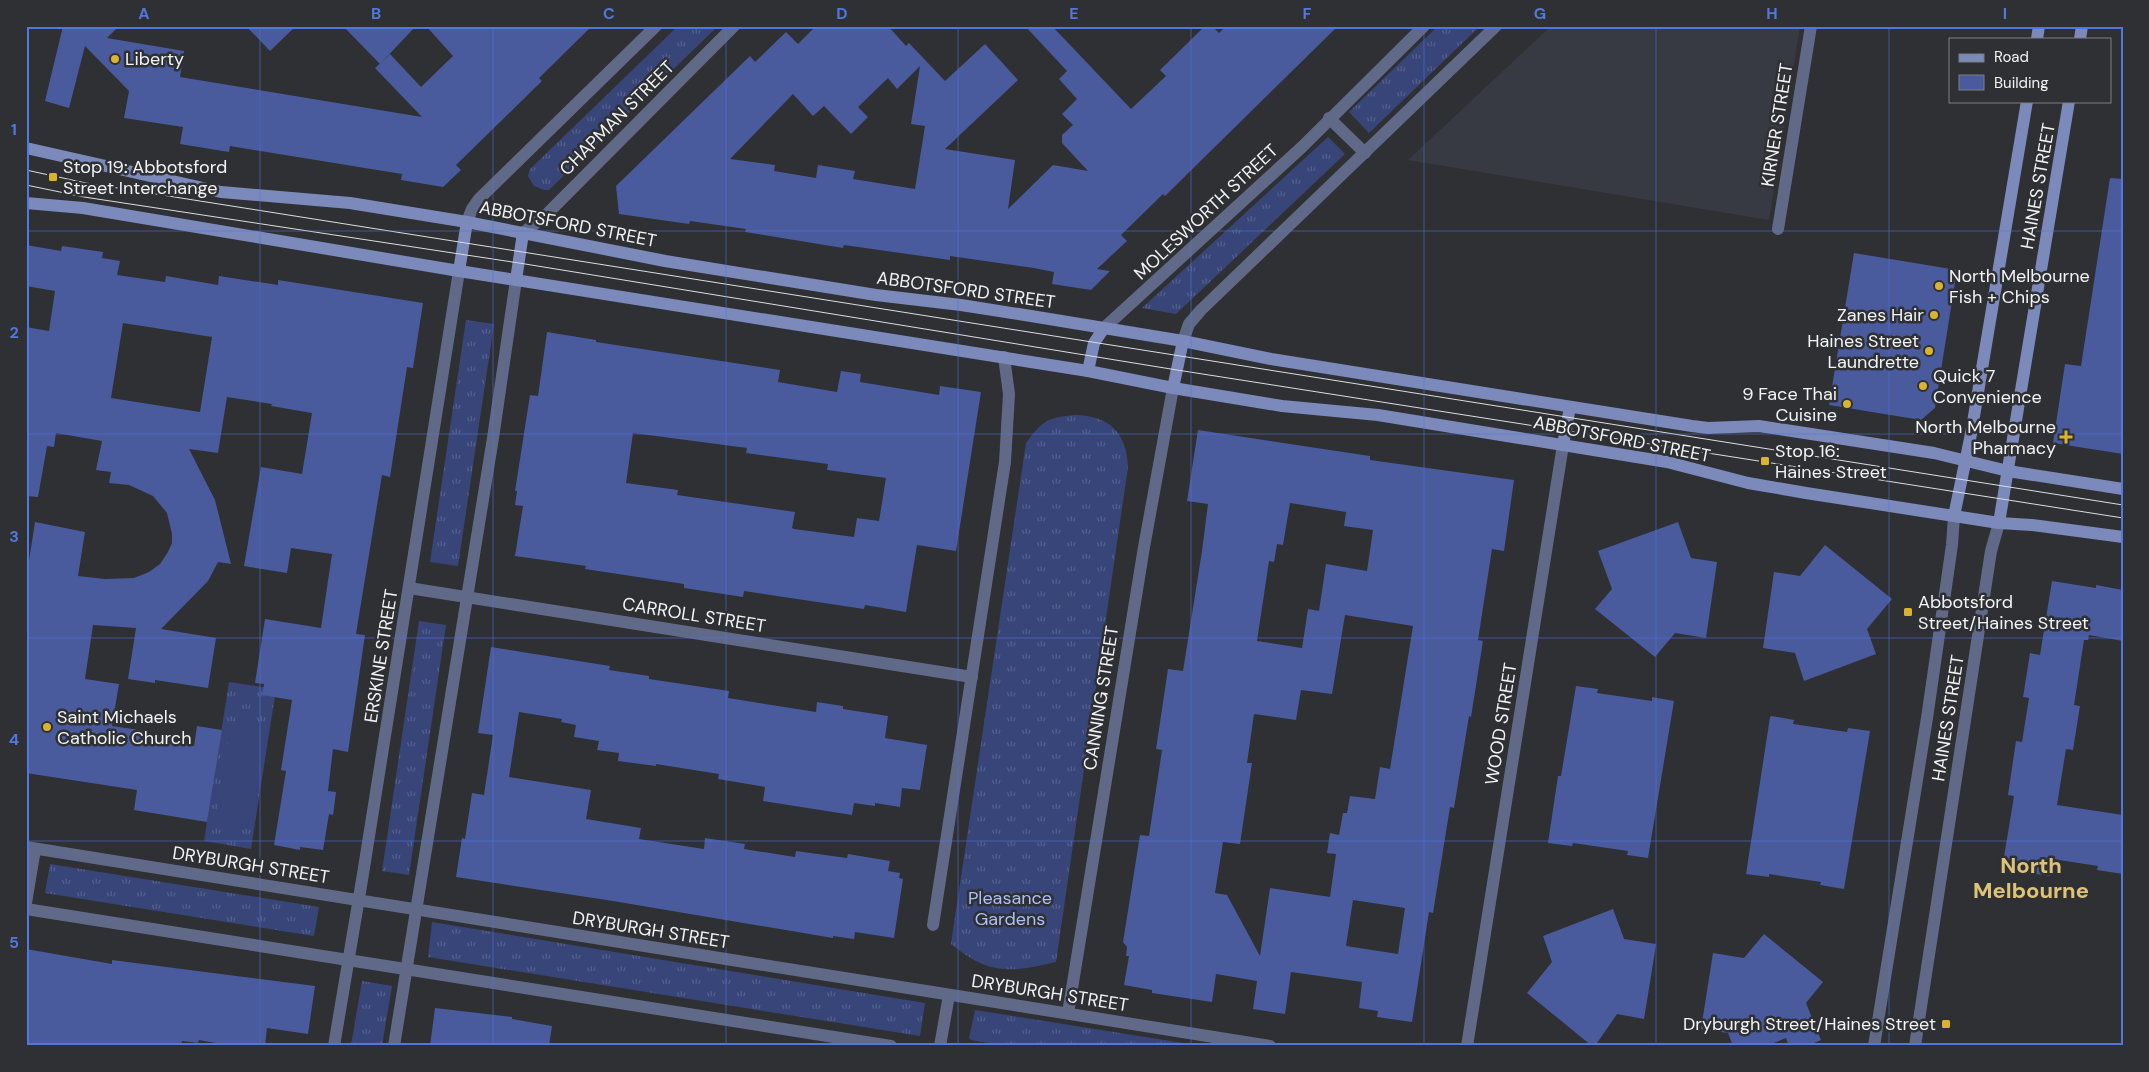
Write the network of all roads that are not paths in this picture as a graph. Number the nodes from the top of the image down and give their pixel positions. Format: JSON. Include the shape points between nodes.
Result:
{"nodes":[{"id":1,"x":656,"y":26,"type":"edge"},
{"id":2,"x":734,"y":26,"type":"edge"},
{"id":3,"x":1424,"y":26,"type":"edge"},
{"id":4,"x":1496,"y":26,"type":"edge"},
{"id":5,"x":1811,"y":26,"type":"edge"},
{"id":6,"x":2027,"y":102,"type":"edge"},
{"id":7,"x":2070,"y":102,"type":"edge"},
{"id":8,"x":1329,"y":118,"type":"junction"},
{"id":9,"x":26,"y":148,"type":"edge"},
{"id":10,"x":1365,"y":153,"type":"junction"},
{"id":11,"x":26,"y":203,"type":"edge"},
{"id":12,"x":467,"y":222,"type":"junction"},
{"id":13,"x":1778,"y":229,"type":"dead end"},
{"id":14,"x":524,"y":233,"type":"junction"},
{"id":15,"x":459,"y":271,"type":"junction"},
{"id":16,"x":516,"y":280,"type":"junction"},
{"id":17,"x":1104,"y":328,"type":"junction"},
{"id":18,"x":1183,"y":341,"type":"junction"},
{"id":19,"x":1004,"y":357,"type":"junction"},
{"id":20,"x":1088,"y":371,"type":"junction"},
{"id":21,"x":1173,"y":388,"type":"junction"},
{"id":22,"x":1570,"y":407,"type":"junction"},
{"id":23,"x":1563,"y":445,"type":"junction"},
{"id":24,"x":1964,"y":460,"type":"junction"},
{"id":25,"x":2008,"y":471,"type":"junction"},
{"id":26,"x":2123,"y":489,"type":"edge"},
{"id":27,"x":1954,"y":516,"type":"junction"},
{"id":28,"x":1999,"y":523,"type":"junction"},
{"id":29,"x":2123,"y":537,"type":"edge"},
{"id":30,"x":409,"y":588,"type":"junction"},
{"id":31,"x":467,"y":597,"type":"junction"},
{"id":32,"x":972,"y":677,"type":"junction"},
{"id":33,"x":31,"y":848,"type":"edge"},
{"id":34,"x":359,"y":900,"type":"junction"},
{"id":35,"x":26,"y":903,"type":"edge"},
{"id":36,"x":26,"y":909,"type":"edge"},
{"id":37,"x":416,"y":909,"type":"junction"},
{"id":38,"x":933,"y":925,"type":"dead end"},
{"id":39,"x":347,"y":961,"type":"junction"},
{"id":40,"x":406,"y":970,"type":"junction"},
{"id":41,"x":949,"y":995,"type":"junction"},
{"id":42,"x":1068,"y":1013,"type":"junction"},
{"id":43,"x":334,"y":1046,"type":"edge"},
{"id":44,"x":394,"y":1046,"type":"edge"},
{"id":45,"x":891,"y":1046,"type":"edge"},
{"id":46,"x":940,"y":1046,"type":"edge"},
{"id":47,"x":1270,"y":1046,"type":"edge"},
{"id":48,"x":1467,"y":1046,"type":"edge"},
{"id":49,"x":1874,"y":1046,"type":"edge"},
{"id":50,"x":1916,"y":1046,"type":"edge"}],
"edges":[{"from":1,"to":12,"type":"street","via":[[479,199]]},
{"from":2,"to":14,"type":"street","name":"CHAPMAN STREET","via":[[546,215]]},
{"from":3,"to":8,"type":"street","name":"MOLESWORTH STREET"},
{"from":4,"to":10,"type":"street"},
{"from":5,"to":13,"type":"street","name":"KIRNER STREET"},
{"from":6,"to":24,"type":"street","name":"HAINES STREET"},
{"from":7,"to":25,"type":"street","name":"HAINES STREET"},
{"from":8,"to":10,"type":"street"},
{"from":8,"to":17,"type":"street","name":"MOLESWORTH STREET","via":[[1302,147]]},
{"from":9,"to":12,"type":"street","name":"ABBOTSFORD STREET","via":[[221,192],[350,203]]},
{"from":10,"to":18,"type":"street","via":[[1201,310],[1189,324]]},
{"from":11,"to":15,"type":"street","name":"ABBOTSFORD STREET","via":[[83,208]]},
{"from":12,"to":14,"type":"street","name":"ABBOTSFORD STREET"},
{"from":12,"to":15,"type":"street"},
{"from":14,"to":16,"type":"street"},
{"from":14,"to":17,"type":"street","name":"ABBOTSFORD STREET","via":[[651,259],[858,293],[961,305]]},
{"from":15,"to":16,"type":"street","name":"ABBOTSFORD STREET"},
{"from":15,"to":30,"type":"street","name":"ERSKINE STREET"},
{"from":16,"to":19,"type":"street","name":"ABBOTSFORD STREET"},
{"from":16,"to":31,"type":"street"},
{"from":17,"to":18,"type":"street","name":"ABBOTSFORD STREET"},
{"from":17,"to":20,"type":"street","via":[[1094,343]]},
{"from":18,"to":21,"type":"street"},
{"from":18,"to":22,"type":"street","name":"ABBOTSFORD STREET","via":[[1271,359]]},
{"from":19,"to":20,"type":"street","name":"ABBOTSFORD STREET"},
{"from":19,"to":32,"type":"street","via":[[1009,401],[1005,462]]},
{"from":20,"to":21,"type":"street","name":"ABBOTSFORD STREET"},
{"from":21,"to":23,"type":"street","name":"ABBOTSFORD STREET","via":[[1282,406],[1378,415]]},
{"from":21,"to":42,"type":"street","name":"CANNING STREET"},
{"from":22,"to":23,"type":"street","name":"WOOD STREET"},
{"from":22,"to":24,"type":"street","name":"ABBOTSFORD STREET","via":[[1708,428],[1759,426]]},
{"from":23,"to":27,"type":"street","name":"ABBOTSFORD STREET","via":[[1667,462],[1748,483]]},
{"from":23,"to":48,"type":"street","name":"WOOD STREET"},
{"from":24,"to":25,"type":"street","name":"ABBOTSFORD STREET"},
{"from":24,"to":27,"type":"street","name":"HAINES STREET"},
{"from":25,"to":26,"type":"street","name":"ABBOTSFORD STREET"},
{"from":25,"to":28,"type":"street","name":"HAINES STREET"},
{"from":27,"to":28,"type":"street","name":"ABBOTSFORD STREET"},
{"from":27,"to":49,"type":"street","name":"HAINES STREET","via":[[1926,728]]},
{"from":28,"to":29,"type":"street","name":"ABBOTSFORD STREET"},
{"from":28,"to":50,"type":"street","name":"HAINES STREET","via":[[1991,552]]},
{"from":30,"to":31,"type":"street","name":"CARROLL STREET"},
{"from":30,"to":34,"type":"street","name":"ERSKINE STREET"},
{"from":31,"to":32,"type":"street","name":"CARROLL STREET"},
{"from":31,"to":37,"type":"street"},
{"from":32,"to":38,"type":"street"},
{"from":33,"to":34,"type":"street","name":"DRYBURGH STREET"},
{"from":33,"to":35,"type":"street"},
{"from":34,"to":37,"type":"street","name":"DRYBURGH STREET"},
{"from":34,"to":39,"type":"street","name":"ERSKINE STREET"},
{"from":36,"to":39,"type":"street"},
{"from":37,"to":40,"type":"street"},
{"from":37,"to":41,"type":"street","name":"DRYBURGH STREET"},
{"from":39,"to":40,"type":"street"},
{"from":39,"to":43,"type":"street","name":"ERSKINE STREET"},
{"from":40,"to":44,"type":"street"},
{"from":40,"to":45,"type":"street"},
{"from":41,"to":42,"type":"street","name":"DRYBURGH STREET"},
{"from":41,"to":46,"type":"street"},
{"from":42,"to":47,"type":"street","name":"DRYBURGH STREET"}]}
